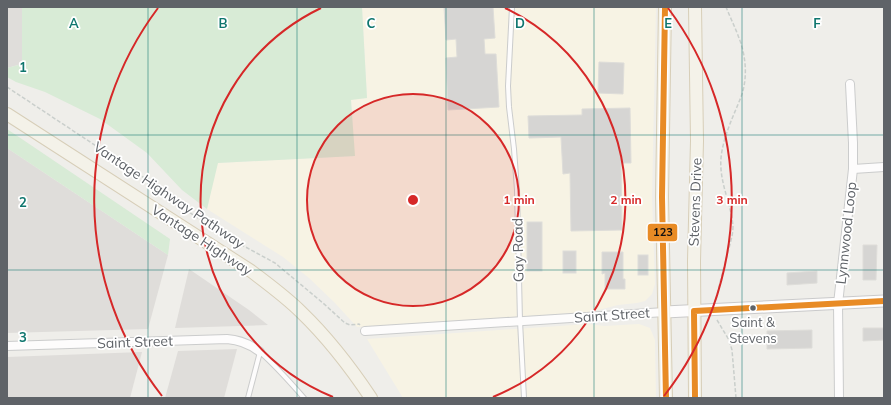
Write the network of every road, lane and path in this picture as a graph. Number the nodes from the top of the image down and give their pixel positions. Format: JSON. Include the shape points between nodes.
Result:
{"nodes":[{"id":1,"x":512,"y":7,"type":"edge"},
{"id":2,"x":665,"y":7,"type":"edge"},
{"id":3,"x":695,"y":7,"type":"edge"},
{"id":4,"x":726,"y":7,"type":"edge"},
{"id":5,"x":850,"y":84,"type":"dead end"},
{"id":6,"x":7,"y":87,"type":"edge"},
{"id":7,"x":7,"y":114,"type":"edge"},
{"id":8,"x":884,"y":167,"type":"edge"},
{"id":9,"x":853,"y":169,"type":"junction"},
{"id":10,"x":884,"y":301,"type":"edge"},
{"id":11,"x":838,"y":304,"type":"junction"},
{"id":12,"x":716,"y":310,"type":"junction"},
{"id":13,"x":694,"y":311,"type":"junction"},
{"id":14,"x":665,"y":312,"type":"junction"},
{"id":15,"x":520,"y":321,"type":"junction"},
{"id":16,"x":365,"y":331,"type":"joint"},
{"id":17,"x":7,"y":346,"type":"edge"},
{"id":18,"x":260,"y":352,"type":"junction"},
{"id":19,"x":248,"y":398,"type":"edge"},
{"id":20,"x":304,"y":398,"type":"edge"},
{"id":21,"x":371,"y":398,"type":"edge"},
{"id":22,"x":524,"y":398,"type":"edge"},
{"id":23,"x":666,"y":398,"type":"edge"},
{"id":24,"x":695,"y":398,"type":"edge"},
{"id":25,"x":736,"y":398,"type":"edge"},
{"id":26,"x":839,"y":398,"type":"edge"}],
"edges":[{"from":1,"to":15,"type":"lane","name":"Gay Road","via":[[508,86],[517,183]]},
{"from":2,"to":14,"type":"main road","via":[[662,191]]},
{"from":3,"to":13,"type":"main road","name":"Stevens Drive","via":[[697,141]]},
{"from":4,"to":12,"type":"path","via":[[743,49],[745,74],[741,96],[728,129],[721,158],[722,181],[733,228],[716,300]]},
{"from":5,"to":9,"type":"street"},
{"from":6,"to":16,"type":"path","name":"Vantage Highway Pathway","via":[[143,178],[179,206],[275,263],[342,321],[350,325],[359,324]]},
{"from":7,"to":21,"type":"main road","name":"Vantage Highway","via":[[251,271],[273,288],[324,336]]},
{"from":8,"to":9,"type":"street","name":"Lynnwood Loop"},
{"from":9,"to":11,"type":"street","name":"Lynnwood Loop"},
{"from":10,"to":11,"type":"street","name":"Saint Street"},
{"from":11,"to":12,"type":"street","name":"Saint Street"},
{"from":11,"to":26,"type":"street","name":"Lynnwood Loop"},
{"from":12,"to":13,"type":"street","name":"Saint Street"},
{"from":12,"to":25,"type":"path","via":[[717,321],[732,350]]},
{"from":13,"to":14,"type":"street","name":"Saint Street"},
{"from":13,"to":24,"type":"main road","name":"Stevens Drive"},
{"from":14,"to":15,"type":"street","name":"Saint Street"},
{"from":14,"to":23,"type":"main road"},
{"from":15,"to":16,"type":"street","name":"Saint Street"},
{"from":15,"to":22,"type":"lane","name":"Gay Road"},
{"from":17,"to":18,"type":"street","name":"Saint Street","via":[[233,339],[253,346]]},
{"from":18,"to":19,"type":"lane"},
{"from":18,"to":20,"type":"lane"}]}
